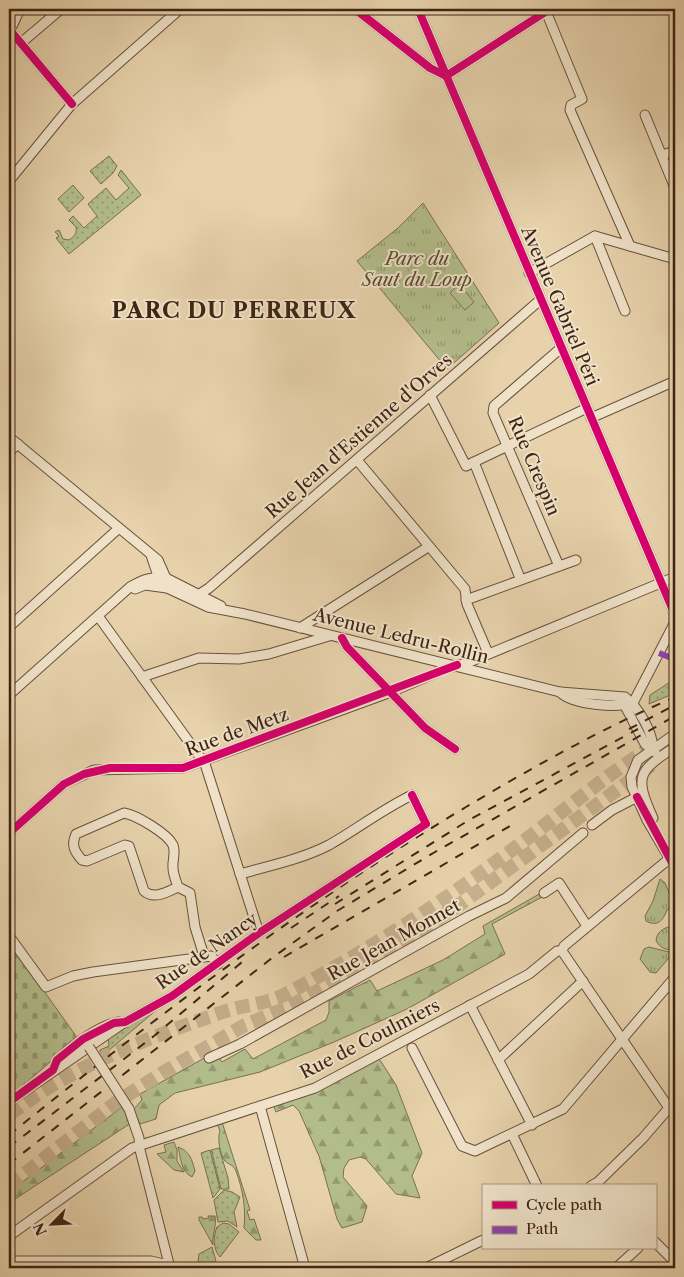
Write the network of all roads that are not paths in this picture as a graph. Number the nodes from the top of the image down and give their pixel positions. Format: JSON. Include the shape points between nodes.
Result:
{"nodes":[{"id":1,"x":20,"y":9,"type":"edge"},
{"id":2,"x":61,"y":9,"type":"edge"},
{"id":3,"x":180,"y":9,"type":"edge"},
{"id":4,"x":355,"y":9,"type":"edge"},
{"id":5,"x":418,"y":9,"type":"edge"},
{"id":6,"x":547,"y":10,"type":"edge"},
{"id":7,"x":9,"y":31,"type":"edge"},
{"id":8,"x":21,"y":43,"type":"junction"},
{"id":9,"x":446,"y":76,"type":"junction"},
{"id":10,"x":72,"y":104,"type":"junction"},
{"id":11,"x":646,"y":115,"type":"dead end"},
{"id":12,"x":675,"y":150,"type":"edge"},
{"id":13,"x":662,"y":155,"type":"junction"},
{"id":14,"x":9,"y":181,"type":"edge"},
{"id":15,"x":675,"y":188,"type":"edge"},
{"id":16,"x":595,"y":236,"type":"junction"},
{"id":17,"x":630,"y":246,"type":"junction"},
{"id":18,"x":675,"y":259,"type":"edge"},
{"id":19,"x":529,"y":273,"type":"junction"},
{"id":20,"x":540,"y":300,"type":"junction"},
{"id":21,"x":625,"y":311,"type":"dead end"},
{"id":22,"x":561,"y":348,"type":"junction"},
{"id":23,"x":675,"y":381,"type":"edge"},
{"id":24,"x":430,"y":395,"type":"junction"},
{"id":25,"x":587,"y":408,"type":"junction"},
{"id":26,"x":591,"y":418,"type":"junction"},
{"id":27,"x":9,"y":437,"type":"edge"},
{"id":28,"x":18,"y":444,"type":"junction"},
{"id":29,"x":507,"y":445,"type":"junction"},
{"id":30,"x":9,"y":452,"type":"edge"},
{"id":31,"x":357,"y":460,"type":"junction"},
{"id":32,"x":474,"y":462,"type":"junction"},
{"id":33,"x":118,"y":529,"type":"junction"},
{"id":34,"x":428,"y":547,"type":"junction"},
{"id":35,"x":576,"y":560,"type":"dead end"},
{"id":36,"x":559,"y":566,"type":"junction"},
{"id":37,"x":675,"y":577,"type":"edge"},
{"id":38,"x":520,"y":578,"type":"junction"},
{"id":39,"x":164,"y":580,"type":"junction"},
{"id":40,"x":661,"y":582,"type":"junction"},
{"id":41,"x":179,"y":588,"type":"junction"},
{"id":42,"x":125,"y":592,"type":"junction"},
{"id":43,"x":200,"y":595,"type":"junction"},
{"id":44,"x":466,"y":600,"type":"junction"},
{"id":45,"x":234,"y":612,"type":"junction"},
{"id":46,"x":98,"y":616,"type":"junction"},
{"id":47,"x":675,"y":616,"type":"edge"},
{"id":48,"x":675,"y":622,"type":"edge"},
{"id":49,"x":9,"y":626,"type":"edge"},
{"id":50,"x":300,"y":628,"type":"junction"},
{"id":51,"x":329,"y":636,"type":"junction"},
{"id":52,"x":342,"y":638,"type":"junction"},
{"id":53,"x":488,"y":653,"type":"junction"},
{"id":54,"x":457,"y":666,"type":"junction"},
{"id":55,"x":142,"y":677,"type":"junction"},
{"id":56,"x":391,"y":692,"type":"junction"},
{"id":57,"x":9,"y":695,"type":"edge"},
{"id":58,"x":563,"y":695,"type":"junction"},
{"id":59,"x":627,"y":702,"type":"junction"},
{"id":60,"x":675,"y":734,"type":"edge"},
{"id":61,"x":653,"y":739,"type":"junction"},
{"id":62,"x":675,"y":747,"type":"edge"},
{"id":63,"x":454,"y":749,"type":"dead end"},
{"id":64,"x":656,"y":754,"type":"junction"},
{"id":65,"x":203,"y":761,"type":"junction"},
{"id":66,"x":640,"y":796,"type":"junction"},
{"id":67,"x":592,"y":825,"type":"dead end"},
{"id":68,"x":9,"y":833,"type":"edge"},
{"id":69,"x":583,"y":833,"type":"dead end"},
{"id":70,"x":673,"y":856,"type":"edge"},
{"id":71,"x":675,"y":868,"type":"edge"},
{"id":72,"x":240,"y":874,"type":"junction"},
{"id":73,"x":178,"y":887,"type":"junction"},
{"id":74,"x":544,"y":893,"type":"dead end"},
{"id":75,"x":588,"y":926,"type":"junction"},
{"id":76,"x":259,"y":933,"type":"junction"},
{"id":77,"x":9,"y":936,"type":"edge"},
{"id":78,"x":562,"y":951,"type":"junction"},
{"id":79,"x":204,"y":956,"type":"junction"},
{"id":80,"x":218,"y":964,"type":"junction"},
{"id":81,"x":675,"y":977,"type":"edge"},
{"id":82,"x":583,"y":981,"type":"junction"},
{"id":83,"x":470,"y":1005,"type":"junction"},
{"id":84,"x":125,"y":1022,"type":"junction"},
{"id":85,"x":622,"y":1040,"type":"junction"},
{"id":86,"x":89,"y":1047,"type":"junction"},
{"id":87,"x":412,"y":1048,"type":"dead end"},
{"id":88,"x":209,"y":1058,"type":"dead end"},
{"id":89,"x":498,"y":1060,"type":"junction"},
{"id":90,"x":53,"y":1070,"type":"junction"},
{"id":91,"x":9,"y":1102,"type":"edge"},
{"id":92,"x":260,"y":1106,"type":"junction"},
{"id":93,"x":673,"y":1107,"type":"edge"},
{"id":94,"x":532,"y":1125,"type":"junction"},
{"id":95,"x":512,"y":1134,"type":"junction"},
{"id":96,"x":139,"y":1145,"type":"junction"},
{"id":97,"x":536,"y":1184,"type":"edge"},
{"id":98,"x":597,"y":1184,"type":"edge"},
{"id":99,"x":9,"y":1236,"type":"edge"},
{"id":100,"x":482,"y":1241,"type":"edge"},
{"id":101,"x":656,"y":1243,"type":"edge"},
{"id":102,"x":636,"y":1250,"type":"edge"},
{"id":103,"x":9,"y":1262,"type":"edge"},
{"id":104,"x":675,"y":1262,"type":"edge"},
{"id":105,"x":440,"y":1265,"type":"edge"},
{"id":106,"x":169,"y":1266,"type":"edge"},
{"id":107,"x":305,"y":1268,"type":"edge"},
{"id":108,"x":426,"y":1268,"type":"edge"},
{"id":109,"x":616,"y":1268,"type":"edge"}],
"edges":[{"from":1,"to":7,"type":"street"},
{"from":2,"to":8,"type":"street"},
{"from":3,"to":10,"type":"street"},
{"from":4,"to":9,"type":"street","via":[[430,68]]},
{"from":5,"to":9,"type":"street","name":"Avenue Gabriel Péri"},
{"from":6,"to":9,"type":"street"},
{"from":6,"to":17,"type":"street","via":[[582,98],[571,105],[570,110]]},
{"from":7,"to":8,"type":"street"},
{"from":8,"to":10,"type":"street"},
{"from":9,"to":19,"type":"street","name":"Avenue Gabriel Péri"},
{"from":10,"to":14,"type":"street"},
{"from":11,"to":13,"type":"street"},
{"from":12,"to":13,"type":"street"},
{"from":13,"to":15,"type":"street"},
{"from":16,"to":17,"type":"street"},
{"from":16,"to":19,"type":"street"},
{"from":16,"to":21,"type":"street"},
{"from":17,"to":18,"type":"street"},
{"from":19,"to":20,"type":"street","name":"Avenue Gabriel Péri"},
{"from":20,"to":22,"type":"street","name":"Avenue Gabriel Péri"},
{"from":20,"to":24,"type":"street","name":"Rue Jean d'Estienne d'Orves"},
{"from":22,"to":25,"type":"street","name":"Avenue Gabriel Péri"},
{"from":22,"to":29,"type":"street","name":"Rue Crespin","via":[[494,406],[493,413]]},
{"from":23,"to":26,"type":"street"},
{"from":24,"to":31,"type":"street","name":"Rue Jean d'Estienne d'Orves"},
{"from":24,"to":32,"type":"street","via":[[466,466]]},
{"from":25,"to":26,"type":"street","name":"Avenue Gabriel Péri"},
{"from":25,"to":29,"type":"street"},
{"from":26,"to":40,"type":"street","name":"Avenue Gabriel Péri"},
{"from":27,"to":28,"type":"street"},
{"from":28,"to":30,"type":"street"},
{"from":28,"to":33,"type":"street"},
{"from":29,"to":32,"type":"street"},
{"from":29,"to":36,"type":"street","name":"Rue Crespin"},
{"from":31,"to":34,"type":"street"},
{"from":31,"to":43,"type":"street","name":"Rue Jean d'Estienne d'Orves"},
{"from":32,"to":38,"type":"street"},
{"from":33,"to":39,"type":"street","via":[[151,555]]},
{"from":33,"to":49,"type":"street"},
{"from":34,"to":44,"type":"street","via":[[465,589]]},
{"from":34,"to":50,"type":"street"},
{"from":35,"to":36,"type":"street"},
{"from":36,"to":38,"type":"street"},
{"from":37,"to":40,"type":"street","name":"Rue de Metz"},
{"from":38,"to":44,"type":"street"},
{"from":39,"to":41,"type":"street","name":"Avenue Ledru-Rollin"},
{"from":39,"to":41,"type":"street","name":"Avenue Ledru-Rollin"},
{"from":39,"to":42,"type":"street"},
{"from":39,"to":42,"type":"street","via":[[141,580]]},
{"from":40,"to":47,"type":"street","name":"Avenue Gabriel Péri"},
{"from":40,"to":53,"type":"street","name":"Rue de Metz"},
{"from":41,"to":43,"type":"street","name":"Avenue Ledru-Rollin","via":[[195,597]]},
{"from":41,"to":45,"type":"street","name":"Avenue Ledru-Rollin","via":[[208,608]]},
{"from":42,"to":46,"type":"street"},
{"from":43,"to":45,"type":"street","name":"Avenue Ledru-Rollin"},
{"from":44,"to":53,"type":"street"},
{"from":45,"to":50,"type":"street","name":"Avenue Ledru-Rollin"},
{"from":46,"to":55,"type":"street"},
{"from":46,"to":57,"type":"street"},
{"from":48,"to":59,"type":"street","via":[[644,682]]},
{"from":50,"to":51,"type":"street","name":"Avenue Ledru-Rollin"},
{"from":51,"to":52,"type":"street","name":"Avenue Ledru-Rollin"},
{"from":51,"to":55,"type":"street","via":[[269,654],[199,658]]},
{"from":52,"to":54,"type":"street","name":"Avenue Ledru-Rollin"},
{"from":52,"to":56,"type":"street"},
{"from":53,"to":54,"type":"street","name":"Rue de Metz"},
{"from":54,"to":56,"type":"street","name":"Rue de Metz"},
{"from":54,"to":58,"type":"street","name":"Avenue Ledru-Rollin"},
{"from":55,"to":65,"type":"street"},
{"from":56,"to":63,"type":"street","via":[[425,728]]},
{"from":56,"to":65,"type":"street","name":"Rue de Metz"},
{"from":58,"to":59,"type":"street","name":"Avenue Ledru-Rollin","via":[[588,695]]},
{"from":58,"to":59,"type":"street","name":"Avenue Ledru-Rollin","via":[[584,704]]},
{"from":59,"to":61,"type":"street"},
{"from":59,"to":64,"type":"street","via":[[645,744]]},
{"from":60,"to":61,"type":"street"},
{"from":60,"to":64,"type":"street"},
{"from":61,"to":64,"type":"street"},
{"from":62,"to":64,"type":"street"},
{"from":64,"to":66,"type":"street","via":[[643,774]]},
{"from":64,"to":66,"type":"street","via":[[638,760],[631,777]]},
{"from":65,"to":68,"type":"street","name":"Rue de Metz","via":[[183,768],[94,770],[64,784]]},
{"from":65,"to":72,"type":"street"},
{"from":66,"to":67,"type":"street"},
{"from":66,"to":70,"type":"street","via":[[652,828]]},
{"from":69,"to":88,"type":"street","name":"Rue Jean Monnet","via":[[506,898]]},
{"from":70,"to":71,"type":"street"},
{"from":70,"to":75,"type":"street","name":"Rue de Coulmiers"},
{"from":72,"to":76,"type":"street"},
{"from":72,"to":76,"type":"street","name":"Rue de Nancy","via":[[328,845],[412,794],[426,824]]},
{"from":73,"to":73,"type":"street","via":[[172,867],[175,856],[172,844],[131,814],[124,813],[76,834],[72,843],[82,860],[87,861],[125,844],[129,846],[144,890],[149,895],[155,896]]},
{"from":73,"to":79,"type":"street","via":[[190,893]]},
{"from":74,"to":75,"type":"street","via":[[560,883]]},
{"from":75,"to":78,"type":"street","name":"Rue de Coulmiers"},
{"from":76,"to":80,"type":"street","name":"Rue de Nancy"},
{"from":77,"to":79,"type":"street","via":[[46,987],[86,973]]},
{"from":78,"to":82,"type":"street"},
{"from":78,"to":83,"type":"street","name":"Rue de Coulmiers","via":[[556,951],[529,974]]},
{"from":79,"to":80,"type":"street","via":[[211,956]]},
{"from":80,"to":84,"type":"street","name":"Rue de Nancy","via":[[172,996]]},
{"from":81,"to":85,"type":"street"},
{"from":82,"to":85,"type":"street"},
{"from":82,"to":89,"type":"street"},
{"from":83,"to":89,"type":"street"},
{"from":83,"to":92,"type":"street","name":"Rue de Coulmiers","via":[[314,1088]]},
{"from":84,"to":86,"type":"street","name":"Rue de Nancy"},
{"from":84,"to":90,"type":"street","name":"Rue de Nancy","via":[[114,1023],[83,1039],[57,1060]]},
{"from":85,"to":93,"type":"street"},
{"from":85,"to":94,"type":"street","via":[[563,1110]]},
{"from":86,"to":90,"type":"street","name":"Rue de Nancy"},
{"from":86,"to":96,"type":"street","bridge":true,"via":[[129,1109]]},
{"from":87,"to":95,"type":"street","via":[[462,1146],[475,1151]]},
{"from":89,"to":94,"type":"street"},
{"from":90,"to":91,"type":"street","name":"Rue de Nancy"},
{"from":92,"to":96,"type":"street","name":"Rue de Coulmiers"},
{"from":92,"to":107,"type":"street"},
{"from":93,"to":98,"type":"street"},
{"from":94,"to":95,"type":"street"},
{"from":95,"to":97,"type":"street"},
{"from":96,"to":99,"type":"street","name":"Rue de Coulmiers"},
{"from":96,"to":106,"type":"street"},
{"from":100,"to":105,"type":"street"},
{"from":101,"to":104,"type":"street"},
{"from":102,"to":109,"type":"street"},
{"from":103,"to":106,"type":"street","via":[[151,1262]]},
{"from":105,"to":108,"type":"street"}]}
